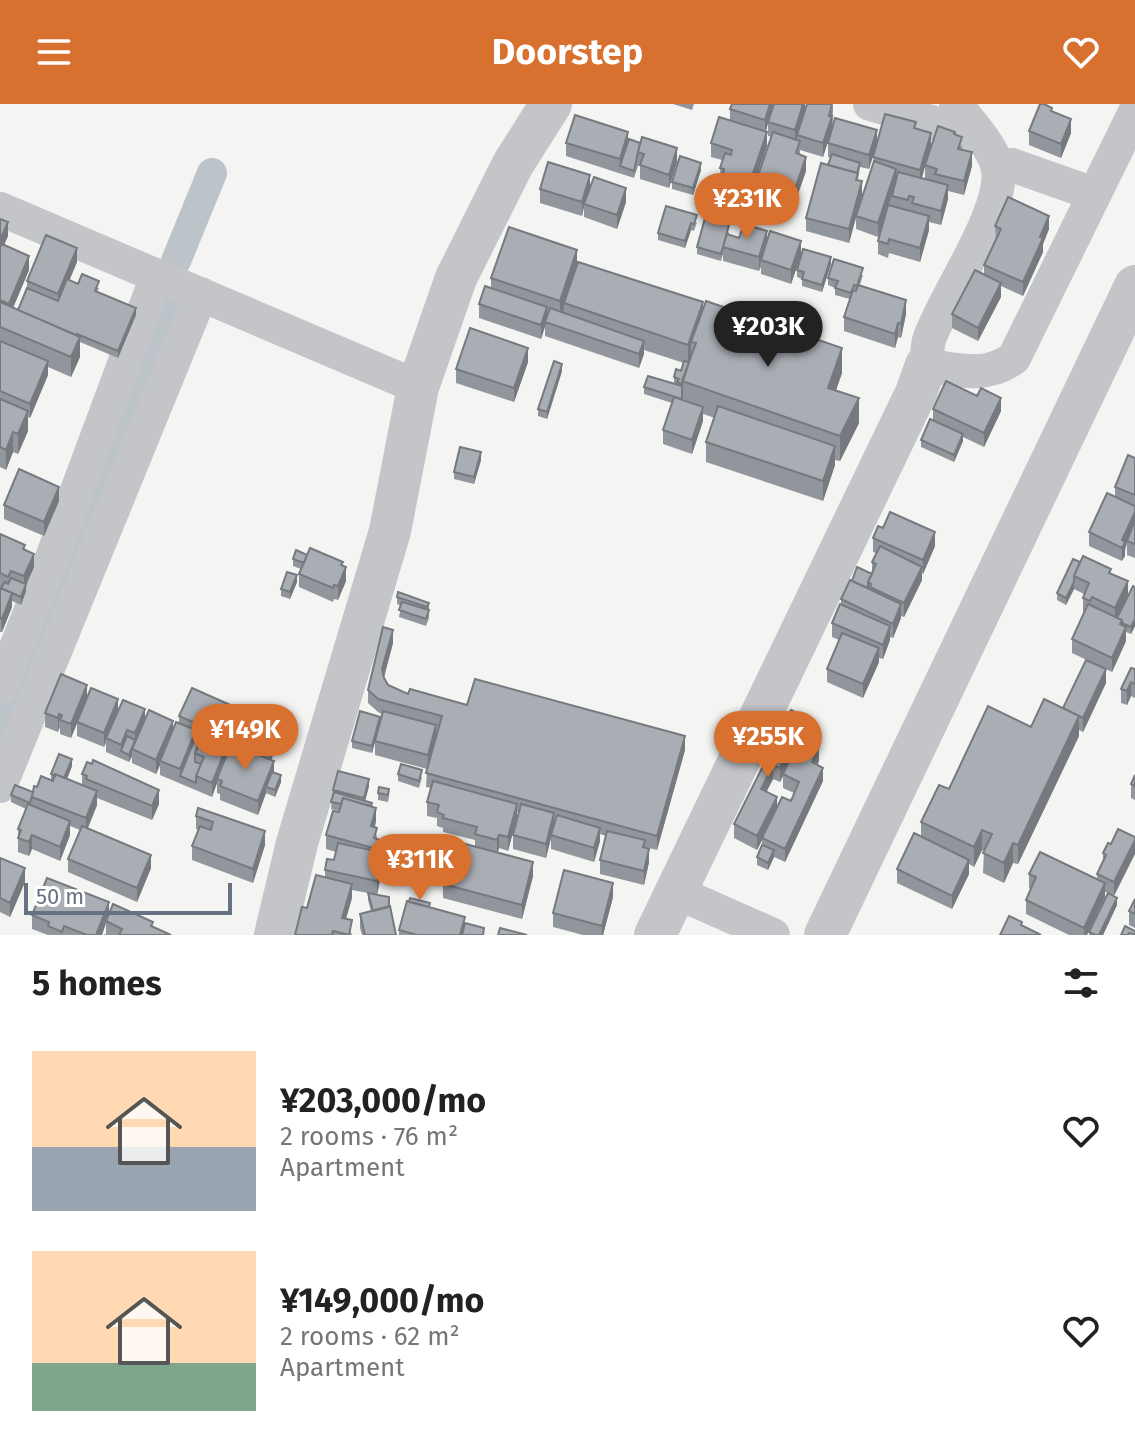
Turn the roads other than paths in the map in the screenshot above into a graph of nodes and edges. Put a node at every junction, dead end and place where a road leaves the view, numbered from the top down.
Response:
1 (551, 104) edge
2 (870, 104) edge
3 (956, 104) edge
4 (1135, 112) edge
5 (979, 136) junction
6 (997, 166) junction
7 (1094, 194) junction
8 (0, 209) edge
9 (157, 276) junction
10 (1135, 286) edge
11 (201, 294) junction
12 (926, 365) junction
13 (418, 387) junction
14 (0, 687) edge
15 (0, 786) edge
16 (676, 892) junction
17 (275, 935) edge
18 (655, 935) edge
19 (773, 935) edge
20 (825, 935) edge

1 - 13 street
2 - 5 street
3 - 5 street
4 - 7 street
5 - 6 street
6 - 7 street
6 - 12 street
7 - 12 street
8 - 9 street
9 - 11 street
9 - 14 street
10 - 20 street
11 - 13 street
11 - 15 street
12 - 16 street
13 - 17 street
16 - 18 street
16 - 19 street

